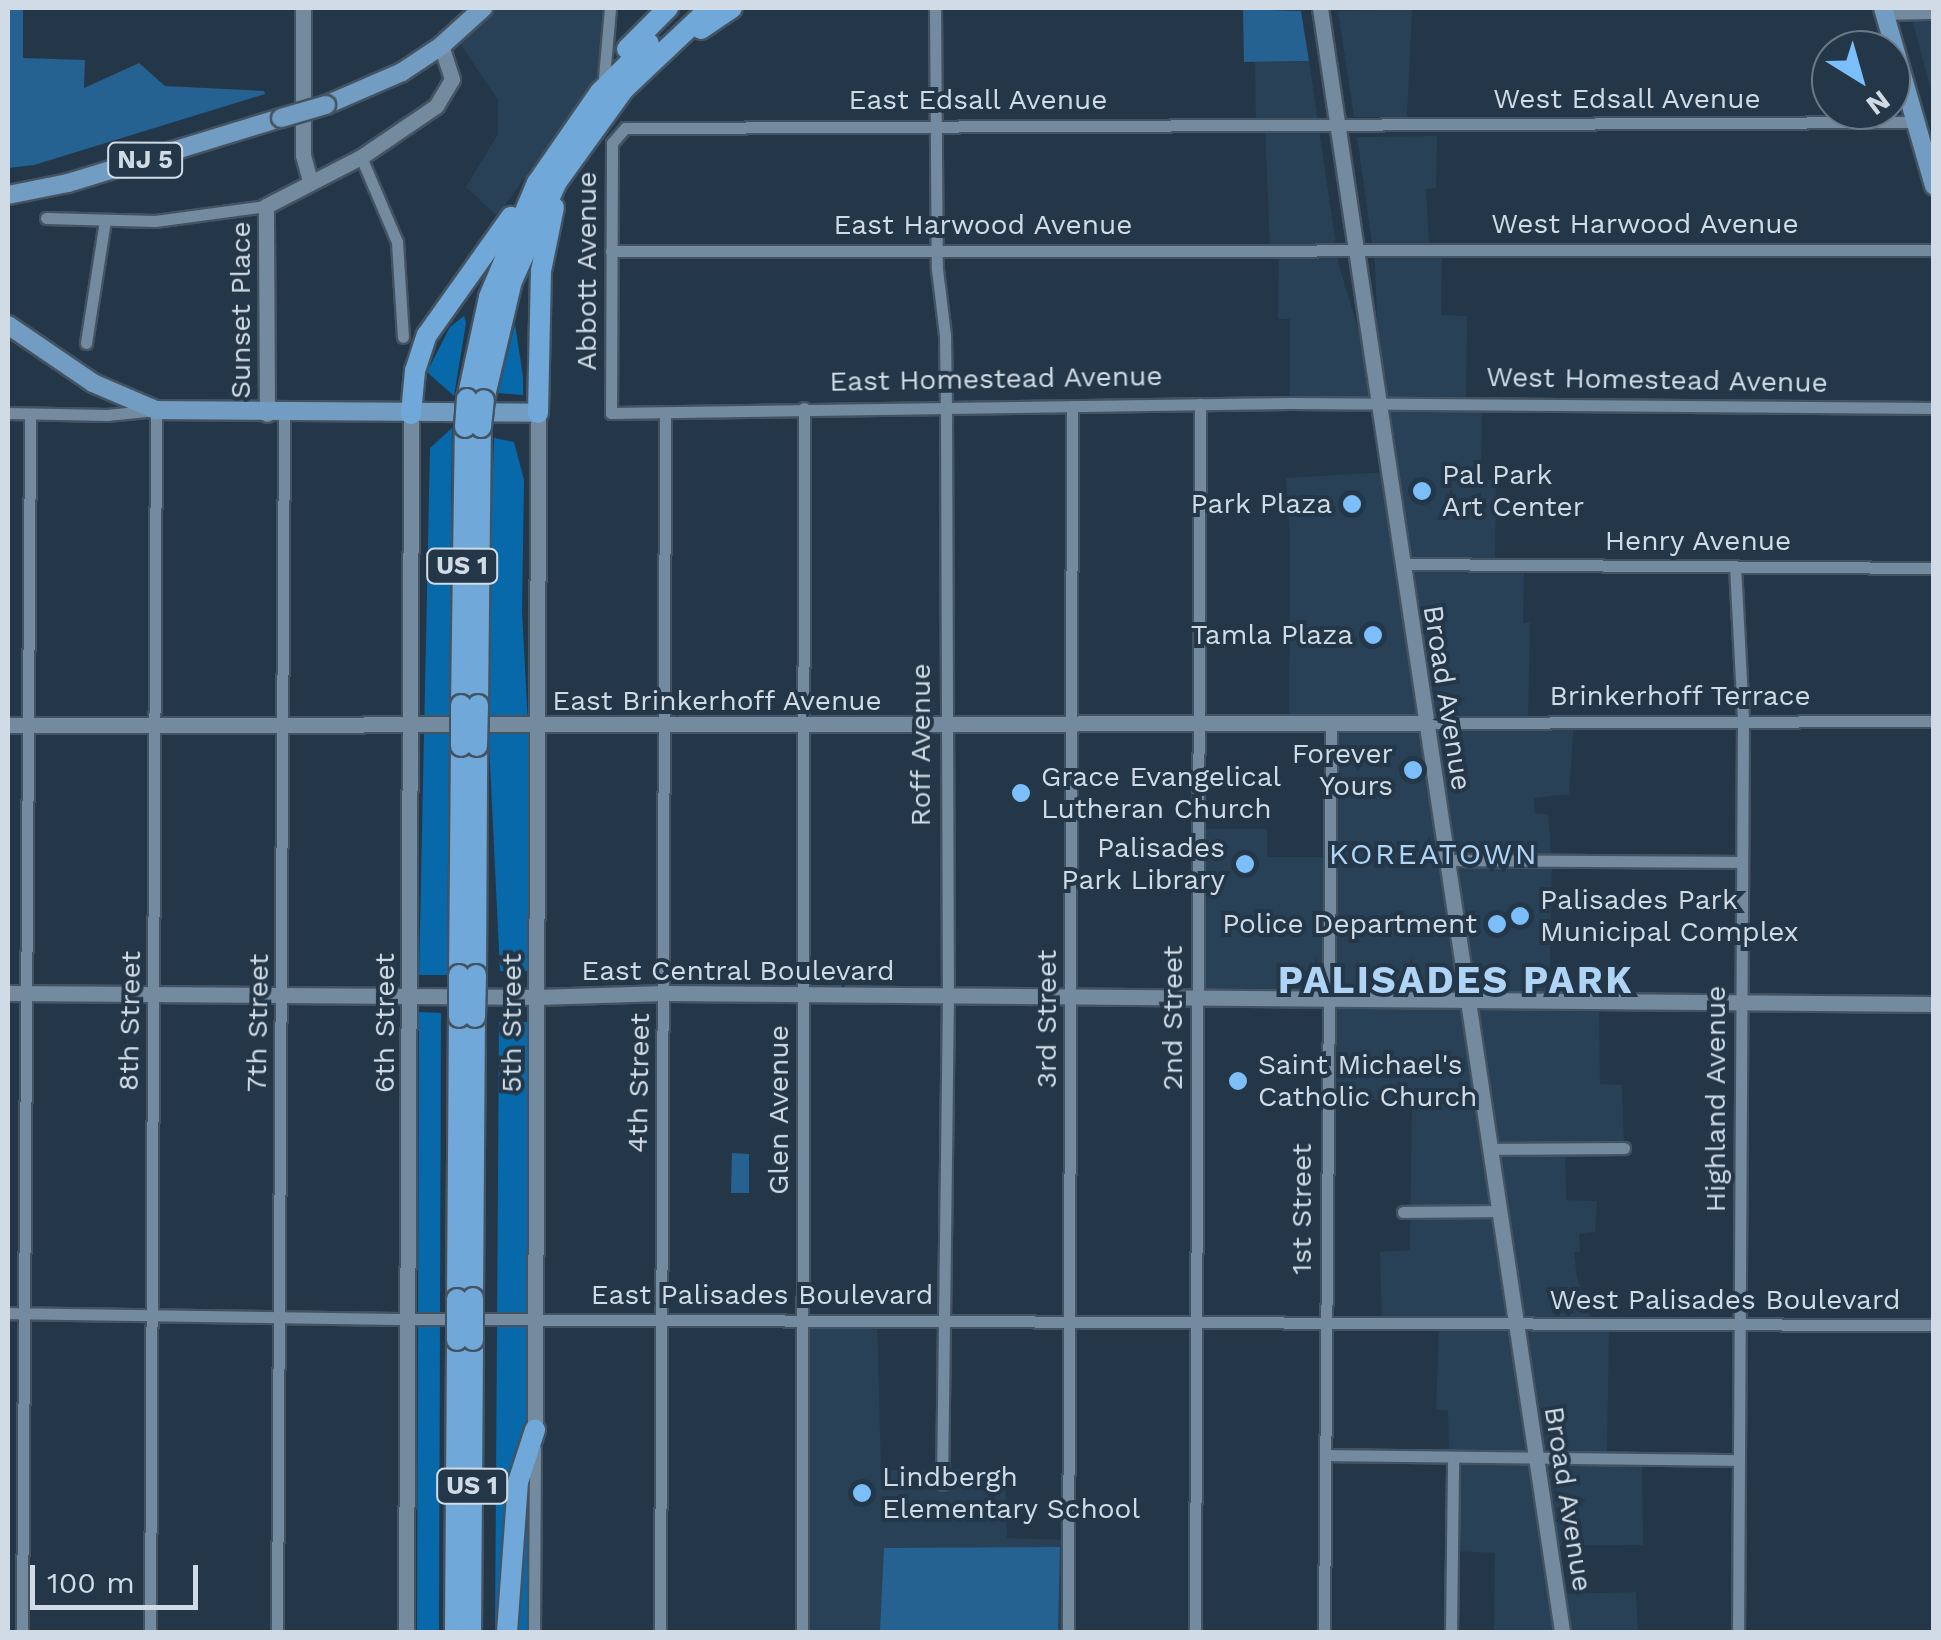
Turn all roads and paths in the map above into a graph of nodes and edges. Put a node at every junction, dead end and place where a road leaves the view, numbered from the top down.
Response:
1 (303, 8) edge
2 (484, 8) edge
3 (610, 8) edge
4 (668, 8) edge
5 (688, 8) edge
6 (710, 8) edge
7 (732, 8) edge
8 (935, 8) edge
9 (1320, 8) edge
10 (1884, 11) edge
11 (1934, 14) edge
12 (441, 46) junction
13 (638, 74) junction
14 (602, 85) junction
15 (1914, 122) junction
16 (937, 125) junction
17 (1339, 125) junction
18 (620, 132) joint
19 (1929, 149) edge
20 (361, 157) junction
21 (567, 165) junction
22 (310, 182) junction
23 (537, 183) junction
24 (1934, 186) edge
25 (8, 195) edge
26 (266, 206) junction
27 (46, 218) dead end
28 (105, 220) junction
29 (1934, 250) edge
30 (611, 251) junction
31 (936, 251) junction
32 (1356, 252) junction
33 (8, 325) edge
34 (403, 337) dead end
35 (86, 343) dead end
36 (476, 399) junction
37 (1200, 404) junction
38 (1072, 406) junction
39 (1381, 406) junction
40 (946, 407) junction
41 (804, 408) junction
42 (1934, 408) edge
43 (156, 410) junction
44 (8, 413) edge
45 (538, 413) junction
46 (611, 413) joint
47 (275, 414) junction
48 (411, 414) junction
49 (665, 414) junction
50 (30, 415) junction
51 (1402, 564) junction
52 (1735, 566) junction
53 (1934, 568) edge
54 (1743, 720) junction
55 (1934, 722) edge
56 (1426, 723) junction
57 (30, 724) junction
58 (8, 725) edge
59 (1331, 725) junction
60 (157, 726) junction
61 (284, 726) junction
62 (538, 726) junction
63 (666, 726) junction
64 (806, 726) junction
65 (946, 726) junction
66 (1074, 726) junction
67 (1200, 726) junction
68 (412, 727) junction
69 (1446, 860) junction
70 (1742, 862) junction
71 (8, 993) edge
72 (665, 993) junction
73 (26, 994) junction
74 (156, 994) junction
75 (284, 994) junction
76 (804, 994) junction
77 (948, 995) junction
78 (410, 996) junction
79 (538, 997) junction
80 (1072, 997) junction
81 (1197, 1000) junction
82 (1328, 1001) junction
83 (1468, 1001) junction
84 (1742, 1003) junction
85 (1934, 1004) edge
86 (1624, 1148) dead end
87 (1490, 1150) junction
88 (1500, 1211) junction
89 (1403, 1212) dead end
90 (8, 1313) edge
91 (22, 1313) junction
92 (150, 1314) junction
93 (279, 1314) junction
94 (661, 1318) junction
95 (408, 1319) junction
96 (804, 1319) junction
97 (536, 1320) junction
98 (943, 1320) junction
99 (1071, 1321) junction
100 (1198, 1322) junction
101 (1326, 1323) junction
102 (1516, 1324) junction
103 (1739, 1325) junction
104 (1934, 1326) edge
105 (465, 1340) junction
106 (536, 1430) junction
107 (1325, 1455) junction
108 (1453, 1457) junction
109 (1536, 1458) junction
110 (1739, 1460) junction
111 (942, 1484) dead end
112 (22, 1632) edge
113 (150, 1632) edge
114 (277, 1632) edge
115 (406, 1632) edge
116 (455, 1632) edge
117 (471, 1632) edge
118 (507, 1632) edge
119 (534, 1632) edge
120 (660, 1632) edge
121 (802, 1632) edge
122 (1068, 1632) edge
123 (1195, 1632) edge
124 (1324, 1632) edge
125 (1450, 1632) edge
126 (1562, 1632) edge
127 (1738, 1632) edge

1 - 22 main road
2 - 12 main road, NJ 5
3 - 14 street
4 - 14 highway, US 1
5 - 14 highway
6 - 13 highway
7 - 13 highway, US 1
8 - 16 street, Roff Avenue
9 - 17 main road, Broad Avenue
10 - 11 street
10 - 15 main road
12 - 20 main road
12 - 25 main road, NJ 5, bridge
13 - 21 highway, US 1
14 - 23 highway, US 1
15 - 17 street, West Edsall Avenue
15 - 19 main road
16 - 17 street, East Edsall Avenue
16 - 18 street, East Edsall Avenue
16 - 31 street, Roff Avenue
17 - 32 main road, Broad Avenue
18 - 30 street, Abbott Avenue
19 - 24 main road
20 - 22 main road
20 - 34 street
21 - 36 highway, US 1
21 - 45 highway
22 - 26 main road
23 - 36 highway, US 1
23 - 48 highway
26 - 28 street
26 - 47 main road, Sunset Place
27 - 28 street
28 - 35 street
29 - 32 street, West Harwood Avenue
30 - 31 street, East Harwood Avenue
30 - 46 street, Abbott Avenue
31 - 32 street, East Harwood Avenue
31 - 40 street, Roff Avenue
32 - 39 main road, Broad Avenue
33 - 43 main road
36 - 105 highway, US 1, bridge
37 - 38 street, East Homestead Avenue
37 - 39 street, East Homestead Avenue
37 - 67 street, 2nd Street
38 - 40 street, East Homestead Avenue
38 - 66 street, 3rd Street
39 - 42 street, West Homestead Avenue
39 - 51 main road, Broad Avenue
40 - 41 street, East Homestead Avenue
40 - 65 street, Roff Avenue
41 - 49 street, East Homestead Avenue
41 - 64 street, Glen Avenue
43 - 47 main road
43 - 50 street
43 - 60 street, 8th Street
44 - 50 street
45 - 48 main road
45 - 62 main road, 5th Street
46 - 49 street, East Homestead Avenue
47 - 48 main road
47 - 61 street, 7th Street
48 - 68 main road, 6th Street
49 - 63 street, 4th Street
50 - 57 street
51 - 52 street, Henry Avenue
51 - 56 main road, Broad Avenue
52 - 53 street, Henry Avenue
52 - 54 street, Highland Avenue
54 - 55 street, Brinkerhoff Terrace
54 - 56 street, Brinkerhoff Terrace
54 - 70 street, Highland Avenue
56 - 59 main road, East Brinkerhoff Avenue
56 - 69 main road, Broad Avenue
57 - 58 main road, East Brinkerhoff Avenue
57 - 60 main road, East Brinkerhoff Avenue
57 - 73 street
59 - 67 main road, East Brinkerhoff Avenue
59 - 82 street, 1st Street
60 - 61 main road, East Brinkerhoff Avenue
60 - 74 street, 8th Street
61 - 68 main road, East Brinkerhoff Avenue
61 - 75 street, 7th Street
62 - 63 main road, East Brinkerhoff Avenue
62 - 68 main road, East Brinkerhoff Avenue
62 - 79 main road, 5th Street
63 - 64 main road, East Brinkerhoff Avenue
63 - 72 street, 4th Street
64 - 65 main road, East Brinkerhoff Avenue
64 - 76 street, Glen Avenue
65 - 66 main road, East Brinkerhoff Avenue
65 - 77 street, Roff Avenue
66 - 67 main road, East Brinkerhoff Avenue
66 - 80 street, 3rd Street
67 - 81 street, 2nd Street
68 - 78 main road, 6th Street
69 - 70 street
69 - 83 main road, Broad Avenue
70 - 84 street, Highland Avenue
71 - 73 main road, East Central Boulevard
72 - 76 main road, East Central Boulevard
72 - 79 main road, East Central Boulevard
72 - 94 street, 4th Street
73 - 74 main road, East Central Boulevard
73 - 91 street
74 - 75 main road, East Central Boulevard
74 - 92 street, 8th Street
75 - 78 main road, East Central Boulevard
75 - 93 street, 7th Street
76 - 77 main road, East Central Boulevard
76 - 96 street, Glen Avenue
77 - 80 main road, East Central Boulevard
77 - 98 street, Roff Avenue
78 - 79 main road, East Central Boulevard
78 - 95 main road, 6th Street
79 - 97 main road, 5th Street
80 - 81 main road, East Central Boulevard
80 - 99 street, 3rd Street
81 - 82 main road, East Central Boulevard
81 - 100 street, 2nd Street
82 - 83 main road, East Central Boulevard
82 - 101 street, 1st Street
83 - 84 main road, East Central Boulevard
83 - 87 main road, Broad Avenue
84 - 85 main road, East Central Boulevard
84 - 103 street, Highland Avenue
86 - 87 street
87 - 88 main road, Broad Avenue
88 - 89 street
88 - 102 main road, Broad Avenue
90 - 91 street, East Palisades Boulevard
91 - 92 street, East Palisades Boulevard
91 - 112 street
92 - 93 street, East Palisades Boulevard
92 - 113 street, 8th Street
93 - 95 street, East Palisades Boulevard
93 - 114 street, 7th Street
94 - 96 street, East Palisades Boulevard
94 - 97 street, East Palisades Boulevard
94 - 120 street, 4th Street
95 - 97 street, East Palisades Boulevard
95 - 115 main road, 6th Street
96 - 98 street, East Palisades Boulevard
96 - 121 street, Glen Avenue
97 - 106 main road, 5th Street
98 - 99 street, East Palisades Boulevard
98 - 111 street, Roff Avenue
99 - 100 street, East Palisades Boulevard
99 - 122 street, 3rd Street
100 - 101 street, East Palisades Boulevard
100 - 123 street, 2nd Street
101 - 102 street, East Palisades Boulevard
101 - 107 street, 1st Street
102 - 103 street, West Palisades Boulevard
102 - 109 main road, Broad Avenue
103 - 104 street, West Palisades Boulevard
103 - 110 street, Highland Avenue
105 - 116 highway, US 1
105 - 117 highway, US 1
106 - 118 highway
106 - 119 street, 5th Street
107 - 108 street
107 - 124 street, 1st Street
108 - 109 street
108 - 125 street
109 - 110 street
109 - 126 main road, Broad Avenue
110 - 127 street, Highland Avenue

